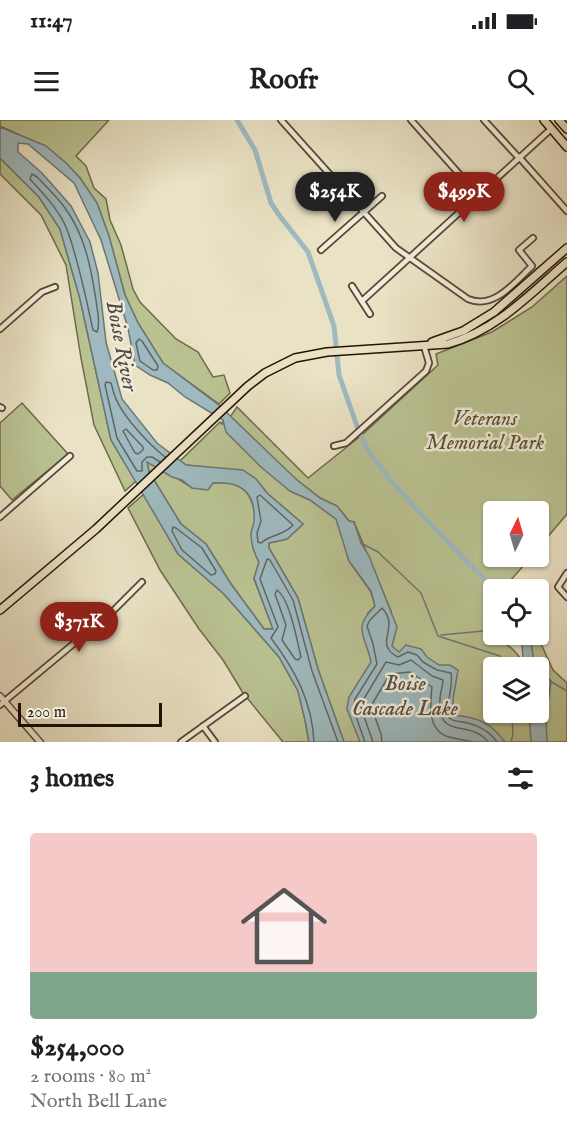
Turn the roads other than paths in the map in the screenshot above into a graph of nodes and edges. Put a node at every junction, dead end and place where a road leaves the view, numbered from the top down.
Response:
1 (281, 120) edge
2 (411, 120) edge
3 (484, 120) edge
4 (544, 120) edge
5 (559, 120) edge
6 (551, 129) junction
7 (567, 129) edge
8 (567, 147) edge
9 (519, 158) junction
10 (478, 195) junction
11 (382, 196) dead end
12 (567, 211) edge
13 (363, 212) junction
14 (533, 238) dead end
15 (567, 249) edge
16 (321, 250) dead end
17 (408, 258) junction
18 (567, 262) edge
19 (352, 286) dead end
20 (55, 287) dead end
21 (362, 301) junction
22 (370, 314) dead end
23 (0, 329) edge
24 (424, 346) junction
25 (333, 446) dead end
26 (70, 456) dead end
27 (0, 517) edge
28 (567, 573) edge
29 (142, 582) dead end
30 (567, 597) edge
31 (0, 610) edge
32 (0, 696) edge
33 (245, 696) dead end
34 (2, 703) edge
35 (203, 726) junction
36 (40, 742) edge
37 (181, 742) edge
38 (215, 742) edge

1 - 13 street
2 - 10 street
3 - 9 street
4 - 6 main road
5 - 7 main road
6 - 8 main road
6 - 9 street
9 - 10 street
9 - 12 street
10 - 17 street
11 - 13 street
13 - 16 street
13 - 17 street
14 - 17 street
15 - 24 main road
17 - 21 street
18 - 24 main road
19 - 21 street
20 - 23 street
21 - 22 street
24 - 25 street
24 - 31 main road
26 - 27 street
28 - 30 street
29 - 34 street
32 - 34 street
33 - 35 street
34 - 36 street
35 - 37 street
35 - 38 street

